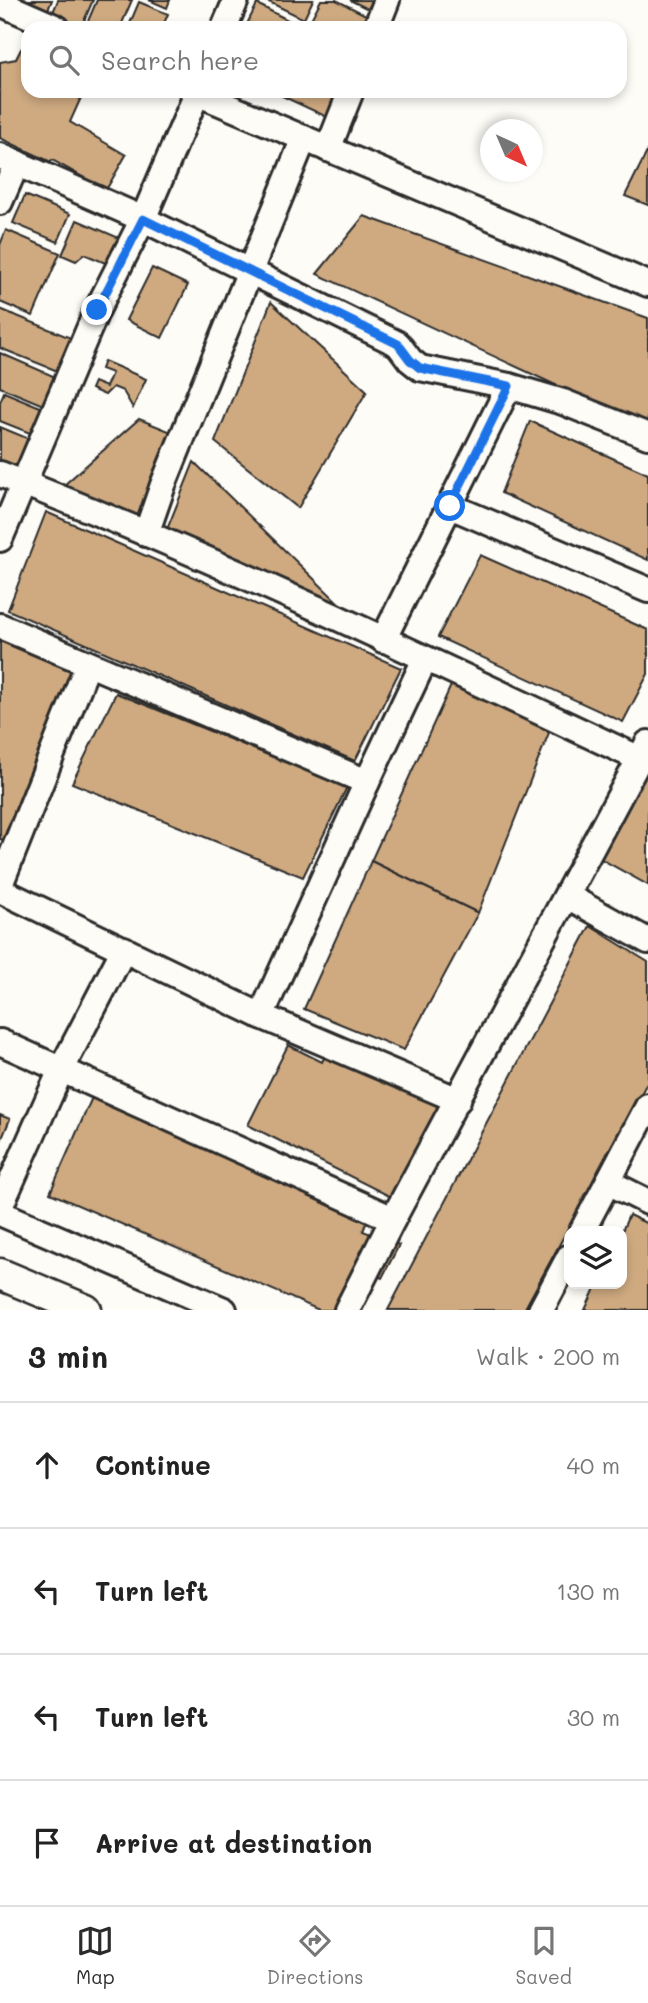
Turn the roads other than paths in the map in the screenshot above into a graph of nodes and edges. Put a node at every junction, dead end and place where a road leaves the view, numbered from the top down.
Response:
1 (236, 0) edge
2 (387, 0) edge
3 (0, 3) edge
4 (41, 21) edge
5 (228, 21) edge
6 (379, 21) edge
7 (193, 98) edge
8 (210, 98) edge
9 (348, 98) edge
10 (304, 138) junction
11 (328, 149) junction
12 (9, 159) edge
13 (0, 202) edge
14 (143, 219) junction
15 (250, 269) junction
16 (648, 284) edge
17 (509, 386) junction
18 (648, 436) edge
19 (11, 478) edge
20 (450, 506) junction
21 (146, 534) junction
22 (0, 539) edge
23 (648, 590) edge
24 (0, 626) edge
25 (383, 640) junction
26 (425, 659) junction
27 (88, 664) junction
28 (644, 751) edge
29 (367, 782) junction
30 (0, 888) edge
31 (568, 896) junction
32 (648, 941) edge
33 (124, 949) junction
34 (261, 1016) junction
35 (0, 1042) edge
36 (61, 1070) junction
37 (458, 1100) junction
38 (648, 1106) edge
39 (608, 1182) junction
40 (648, 1202) edge
41 (0, 1207) edge
42 (0, 1213) edge
43 (393, 1219) junction
44 (585, 1226) edge
45 (564, 1266) edge
46 (0, 1274) edge
47 (86, 1310) edge
48 (224, 1310) edge
49 (347, 1310) edge
50 (541, 1310) edge

1 - 5 street
2 - 6 street
3 - 4 street
7 - 14 street
8 - 10 street
9 - 11 street
10 - 11 street
10 - 15 street
11 - 16 street
12 - 13 street
12 - 14 street
14 - 15 street
14 - 19 street
15 - 17 street
15 - 21 street
17 - 18 street
17 - 20 street
19 - 21 street
19 - 22 street
20 - 23 street
20 - 25 street
21 - 25 street
24 - 27 street
25 - 26 street
26 - 28 street
26 - 29 street
27 - 29 street
27 - 30 street
28 - 31 street
29 - 34 street
30 - 33 street
31 - 32 street
31 - 37 street
33 - 34 street
33 - 36 street
34 - 37 street
35 - 36 street
36 - 41 street
36 - 43 street
37 - 43 street
38 - 39 street
39 - 40 street
39 - 44 street
42 - 48 street
43 - 49 street
45 - 50 street
46 - 47 main road

